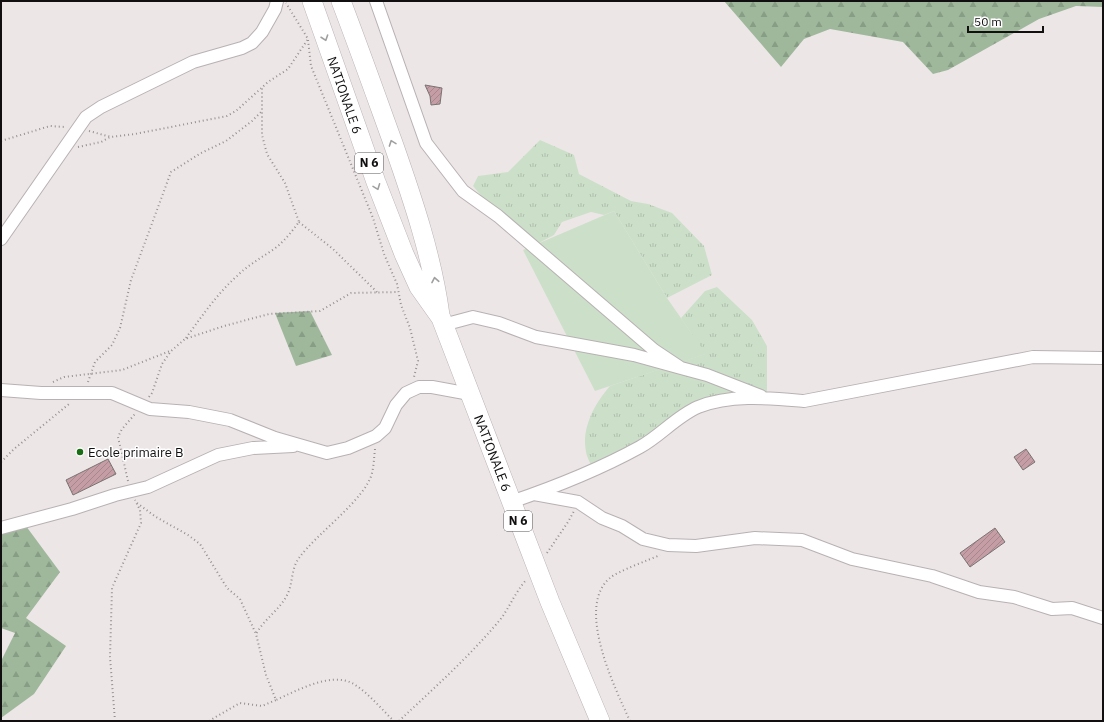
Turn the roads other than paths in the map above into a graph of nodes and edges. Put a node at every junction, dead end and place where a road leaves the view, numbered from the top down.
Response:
1 (278, 1) edge
2 (312, 1) edge
3 (341, 1) edge
4 (376, 1) edge
5 (1, 238) edge
6 (442, 322) junction
7 (1103, 358) edge
8 (681, 368) junction
9 (1, 390) edge
10 (470, 394) junction
11 (766, 398) junction
12 (302, 446) junction
13 (534, 494) junction
14 (511, 502) junction
15 (1, 528) edge
16 (1103, 618) edge
17 (600, 721) edge

1 - 5 street
2 -> 6 main road, NATIONALE 6 / N 6
6 -> 3 main road, NATIONALE 6 / N 6
4 - 8 street
6 - 8 street
6 - 10 main road, NATIONALE 6 / N 6
7 - 11 street
8 - 11 street
9 - 12 street
10 - 12 street
10 - 14 main road, NATIONALE 6 / N 6
11 - 13 street
12 - 15 street
13 - 14 street
13 - 16 street
14 - 17 main road, NATIONALE 6 / N 6

